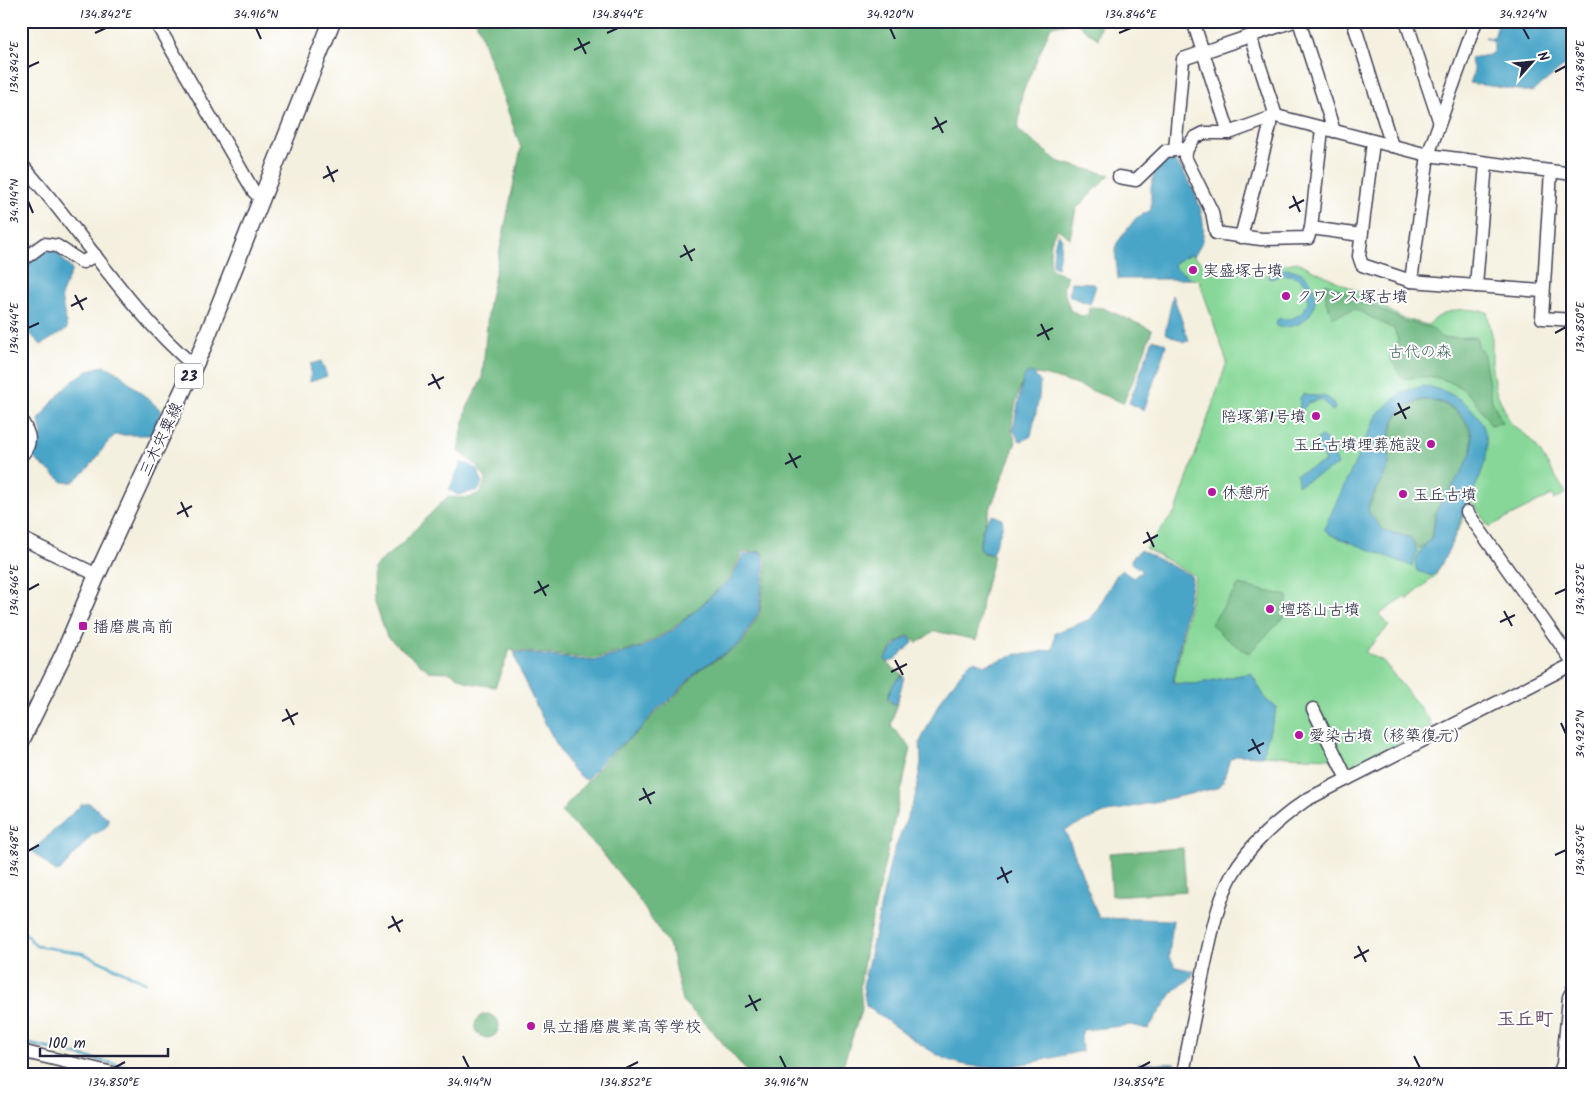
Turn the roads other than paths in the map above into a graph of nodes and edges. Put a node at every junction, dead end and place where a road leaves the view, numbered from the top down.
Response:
1 (155, 21) edge
2 (332, 21) edge
3 (1193, 21) edge
4 (1294, 21) edge
5 (1300, 21) edge
6 (1353, 21) edge
7 (1406, 21) edge
8 (1464, 21) edge
9 (1476, 21) edge
10 (1250, 36) junction
11 (1470, 37) junction
12 (1203, 50) junction
13 (1273, 117) junction
14 (1438, 120) junction
15 (1328, 130) junction
16 (1229, 133) junction
17 (1373, 142) junction
18 (1392, 146) junction
19 (1181, 150) junction
20 (1428, 155) junction
21 (1486, 163) junction
22 (21, 164) edge
23 (1551, 171) junction
24 (1573, 174) edge
25 (1119, 177) dead end
26 (263, 200) junction
27 (1311, 228) junction
28 (1361, 235) junction
29 (1241, 237) junction
30 (95, 255) junction
31 (21, 261) edge
32 (1411, 282) junction
33 (1476, 286) junction
34 (1542, 291) junction
35 (1573, 320) edge
36 (194, 366) junction
37 (21, 420) edge
38 (21, 456) edge
39 (1467, 512) dead end
40 (21, 538) edge
41 (97, 575) junction
42 (1573, 663) edge
43 (1312, 709) dead end
44 (26, 720) edge
45 (21, 741) edge
46 (1347, 779) junction
47 (1573, 989) edge
48 (21, 1051) edge
49 (117, 1074) edge
50 (1183, 1074) edge
51 (1559, 1074) edge

1 - 26 street
2 - 26 main road, 三木宍粟線 / 23
3 - 12 street
4 - 10 street
5 - 15 street
6 - 18 street
7 - 14 street
8 - 11 street
9 - 11 street
10 - 12 street
10 - 13 street
11 - 14 street
12 - 16 street
12 - 19 street
13 - 15 street
13 - 16 street
13 - 29 street
14 - 20 street
15 - 17 street
15 - 27 street
16 - 19 street
17 - 18 street
17 - 28 street
18 - 20 street
19 - 25 street
19 - 29 street
20 - 21 street
20 - 32 street
21 - 23 street
21 - 33 street
22 - 30 street
23 - 24 street
23 - 34 street
26 - 36 main road, 三木宍粟線 / 23
27 - 28 street
27 - 29 street
28 - 32 street
30 - 31 street
30 - 36 street
32 - 33 street
33 - 34 street
34 - 35 street
36 - 41 main road, 三木宍粟線 / 23
37 - 38 street
39 - 42 street
40 - 41 street
41 - 44 main road, 三木宍粟線 / 23
42 - 46 street
43 - 46 street
44 - 45 main road, 三木宍粟線 / 23
46 - 50 street
47 - 51 street
48 - 49 street

